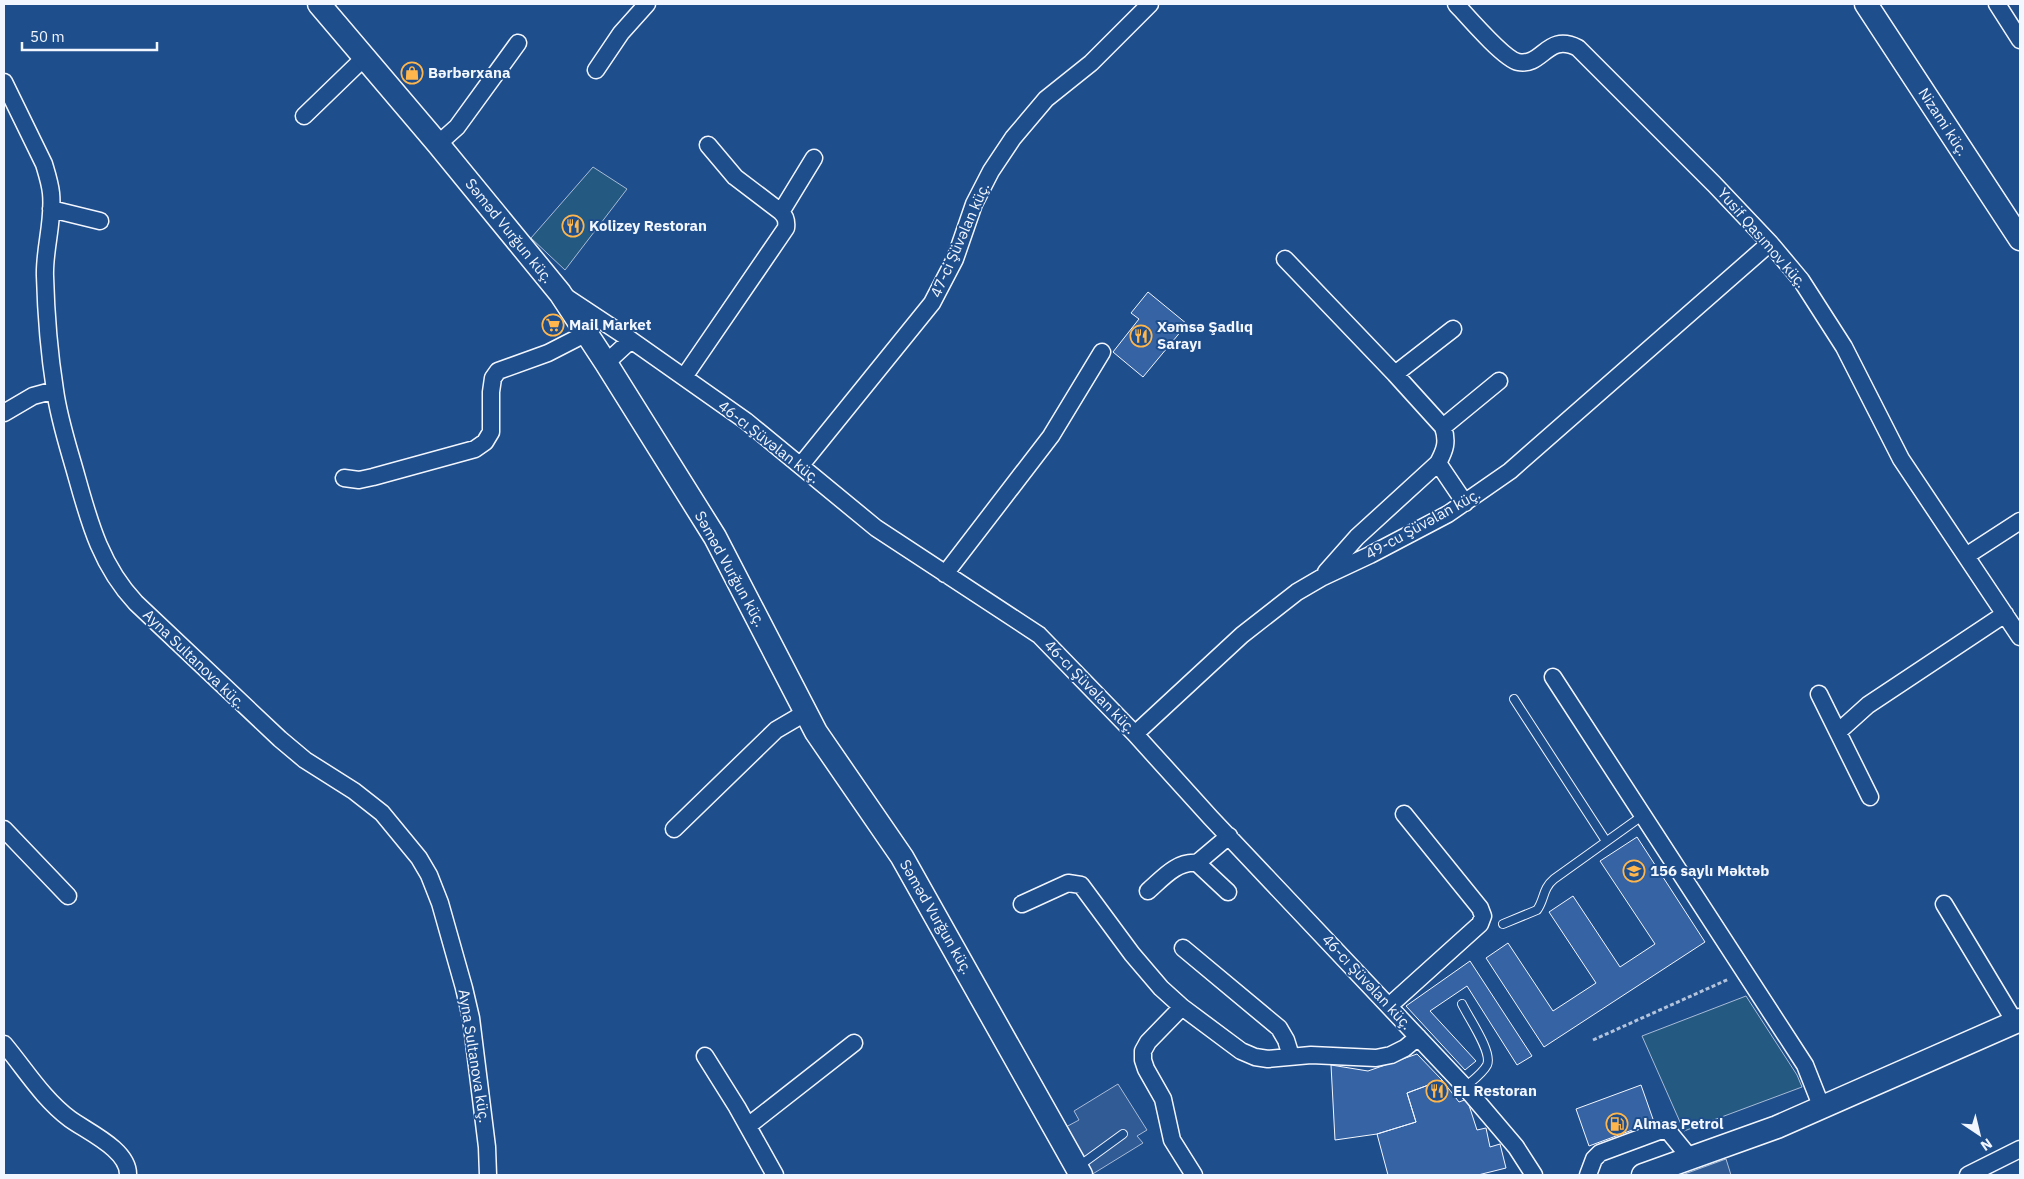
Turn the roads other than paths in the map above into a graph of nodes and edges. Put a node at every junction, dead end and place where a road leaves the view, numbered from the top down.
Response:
1 (319, 4) edge
2 (647, 4) edge
3 (1150, 4) edge
4 (1456, 4) edge
5 (1866, 4) edge
6 (1997, 4) edge
7 (2020, 40) edge
8 (518, 43) dead end
9 (365, 57) junction
10 (596, 70) dead end
11 (4, 82) edge
12 (304, 116) dead end
13 (438, 144) junction
14 (708, 145) dead end
15 (814, 158) dead end
16 (51, 209) junction
17 (781, 212) junction
18 (100, 221) dead end
19 (2020, 239) edge
20 (1770, 242) junction
21 (1285, 259) dead end
22 (560, 293) junction
23 (1453, 329) dead end
24 (586, 333) junction
25 (631, 340) junction
26 (1102, 352) dead end
27 (606, 362) junction
28 (1395, 374) junction
29 (684, 377) junction
30 (1499, 381) dead end
31 (55, 390) junction
32 (4, 413) edge
33 (1443, 427) junction
34 (1438, 463) junction
35 (801, 465) junction
36 (344, 478) dead end
37 (1465, 503) junction
38 (2020, 521) edge
39 (1966, 556) junction
40 (945, 574) junction
41 (1321, 578) junction
42 (2005, 614) junction
43 (2020, 637) edge
44 (1552, 677) dead end
45 (1819, 694) dead end
46 (1514, 699) dead end
47 (805, 713) junction
48 (1838, 732) junction
49 (1135, 734) junction
50 (1870, 797) dead end
51 (1404, 814) dead end
52 (1642, 816) junction
53 (4, 829) edge
54 (674, 829) dead end
55 (1229, 836) junction
56 (1606, 841) junction
57 (1196, 864) junction
58 (1148, 892) dead end
59 (1228, 892) dead end
60 (68, 896) dead end
61 (1022, 904) dead end
62 (1944, 904) dead end
63 (1503, 924) dead end
64 (1183, 948) dead end
65 (1462, 1004) dead end
66 (1389, 1006) junction
67 (1182, 1007) junction
68 (2018, 1021) edge
69 (1418, 1037) junction
70 (854, 1043) dead end
71 (4, 1044) edge
72 (705, 1056) dead end
73 (1291, 1056) junction
74 (1465, 1087) junction
75 (1822, 1108) junction
76 (748, 1126) junction
77 (1123, 1134) dead end
78 (2020, 1149) edge
79 (1691, 1159) junction
80 (1079, 1171) edge
81 (128, 1175) edge
82 (488, 1175) edge
83 (775, 1175) edge
84 (1194, 1175) edge
85 (1534, 1175) edge
86 (1588, 1175) edge
87 (1643, 1175) edge
88 (1968, 1175) edge

1 - 9 street, Səməd Vurğun küç.
2 - 10 street
3 - 35 street, 47-ci Şüvəlan küç.
4 - 20 street, Yusif Qasımov küç.
5 - 19 street, Nizami küç.
6 - 7 street
8 - 13 street
9 - 12 street
9 - 13 street, Səməd Vurğun küç.
11 - 16 street, Ayna Sultanova küç.
13 - 22 street, Səməd Vurğun küç.
14 - 17 street
15 - 17 street
16 - 18 street
16 - 31 street, Ayna Sultanova küç.
17 - 29 street
20 - 37 street, 49-cu Şüvəlan küç.
20 - 39 street, Yusif Qasımov küç.
21 - 28 street
22 - 24 street, Səməd Vurğun küç.
22 - 25 street, 46-cı Şüvəlan küç.
23 - 28 street
24 - 27 street, Səməd Vurğun küç.
24 - 36 street
25 - 27 street
25 - 29 street, 46-cı Şüvəlan küç.
26 - 40 street
27 - 47 street, Səməd Vurğun küç.
28 - 33 street
29 - 35 street, 46-cı Şüvəlan küç.
30 - 33 street
31 - 32 street
31 - 82 street, Ayna Sultanova küç.
33 - 34 street
34 - 37 street
34 - 41 street
35 - 40 street, 46-cı Şüvəlan küç.
37 - 41 street, 49-cu Şüvəlan küç.
38 - 39 street
39 - 42 street, Yusif Qasımov küç.
40 - 49 street, 46-cı Şüvəlan küç.
41 - 49 street, 49-cu Şüvəlan küç.
42 - 43 street, Yusif Qasımov küç.
42 - 48 street
44 - 52 street
45 - 48 street
46 - 56 lane
47 - 54 street
47 - 80 street, Səməd Vurğun küç.
48 - 50 street
49 - 55 street, 46-cı Şüvəlan küç.
51 - 66 street
52 - 56 lane
52 - 75 street
53 - 60 street
55 - 57 street
55 - 66 street, 46-cı Şüvəlan küç.
56 - 63 lane
57 - 58 street
57 - 59 street
61 - 67 street
62 - 68 street
64 - 73 street
65 - 74 lane
66 - 69 street, 46-cı Şüvəlan küç.
67 - 73 street
67 - 84 street
68 - 75 street
69 - 73 street
69 - 74 street, 46-cı Şüvəlan küç.
70 - 76 street
71 - 81 street
72 - 76 street
74 - 85 street, 46-cı Şüvəlan küç.
75 - 79 street
76 - 83 street
77 - 80 lane
78 - 88 street
79 - 86 street
79 - 87 street

